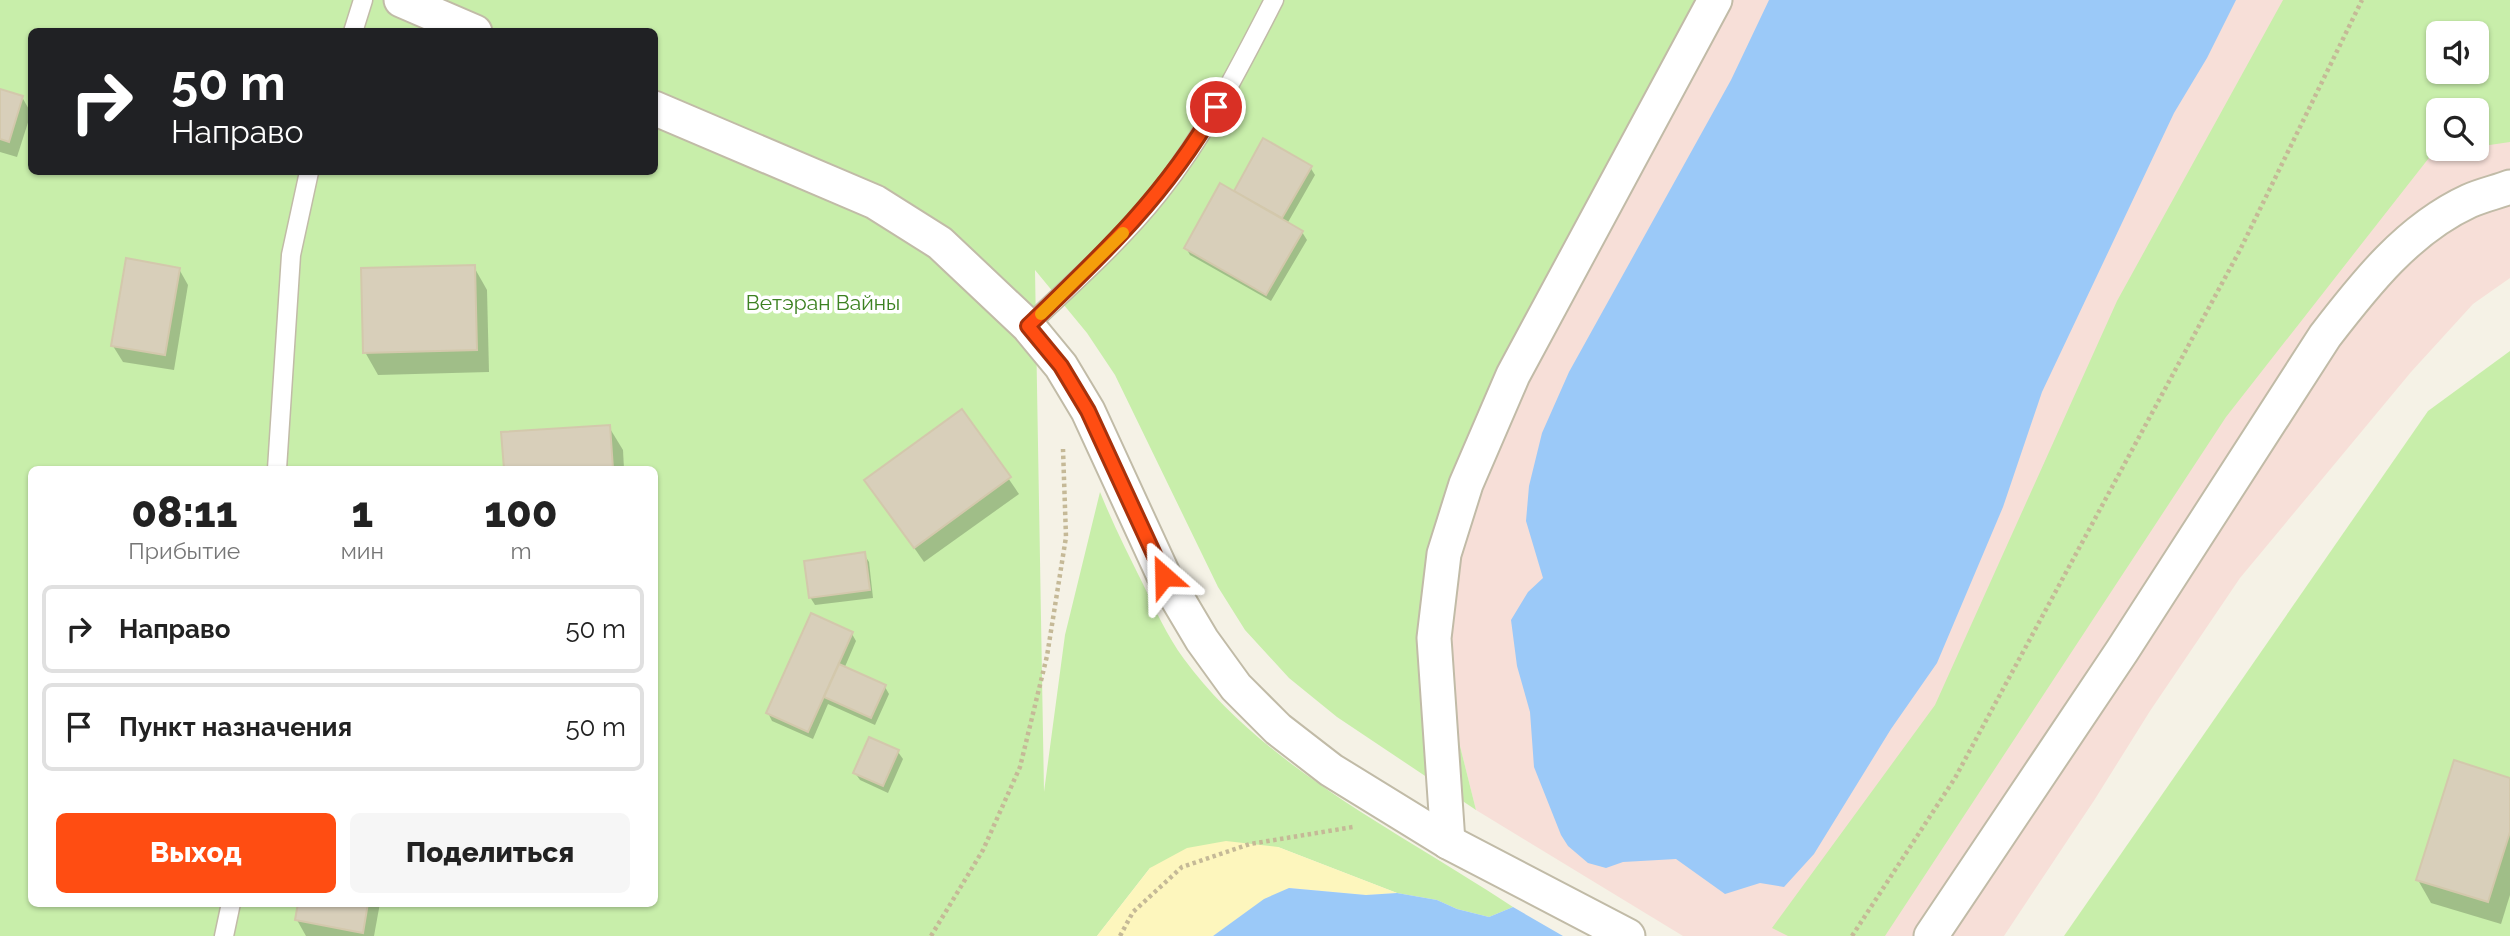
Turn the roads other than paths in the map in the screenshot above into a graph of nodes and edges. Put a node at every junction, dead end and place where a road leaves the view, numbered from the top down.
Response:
1 (363, 0) edge
2 (401, 0) edge
3 (1274, 0) edge
4 (1715, 0) edge
5 (354, 28) edge
6 (466, 28) edge
7 (658, 110) edge
8 (308, 175) edge
9 (2510, 187) edge
10 (1028, 326) junction
11 (277, 466) edge
12 (1448, 842) junction
13 (230, 907) edge
14 (224, 936) edge
15 (1628, 936) edge
16 (1931, 936) edge

1 - 5 lane
2 - 6 street
3 - 10 lane
4 - 12 street
7 - 10 street
8 - 11 lane
9 - 16 street
10 - 12 street
12 - 15 street
13 - 14 lane

